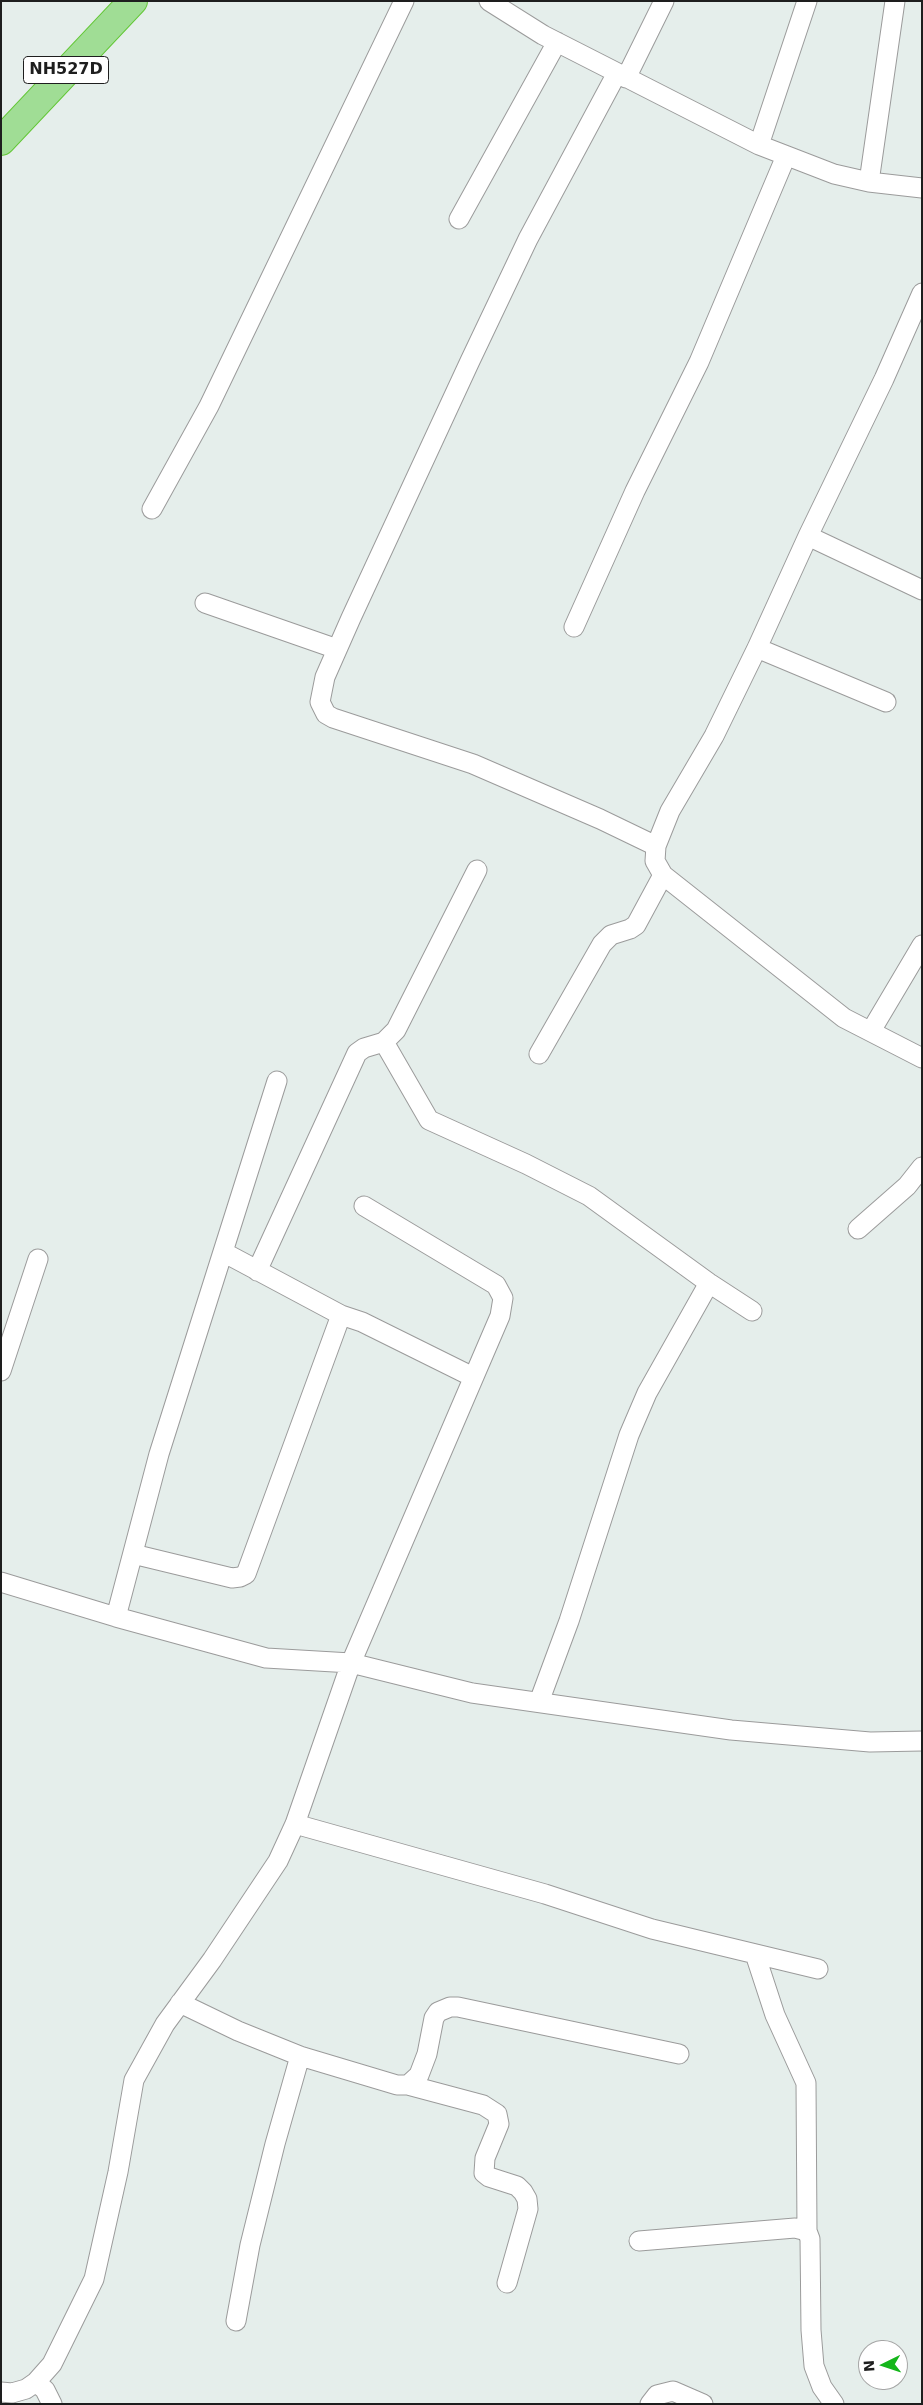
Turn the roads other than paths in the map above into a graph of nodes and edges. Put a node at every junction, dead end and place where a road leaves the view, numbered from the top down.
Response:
1 (133, 1) edge
2 (404, 1) edge
3 (489, 1) edge
4 (664, 1) edge
5 (808, 1) edge
6 (895, 1) edge
7 (557, 42) junction
8 (622, 76) junction
9 (1, 141) edge
10 (759, 145) junction
11 (786, 156) junction
12 (869, 182) junction
13 (922, 188) edge
14 (459, 219) dead end
15 (922, 293) edge
16 (152, 509) dead end
17 (808, 536) junction
18 (922, 590) edge
19 (206, 603) dead end
20 (574, 627) dead end
21 (757, 648) junction
22 (337, 649) junction
23 (886, 702) dead end
24 (656, 846) junction
25 (477, 870) dead end
26 (663, 875) junction
27 (922, 945) edge
28 (871, 1031) junction
29 (384, 1042) junction
30 (539, 1054) dead end
31 (922, 1058) edge
32 (277, 1081) dead end
33 (922, 1167) edge
34 (364, 1206) dead end
35 (858, 1228) dead end
36 (223, 1252) junction
37 (38, 1259) dead end
38 (257, 1270) junction
39 (709, 1283) junction
40 (752, 1311) dead end
41 (341, 1315) junction
42 (1, 1371) edge
43 (474, 1376) junction
44 (133, 1554) junction
45 (1, 1582) edge
46 (116, 1617) junction
47 (351, 1663) junction
48 (539, 1702) junction
49 (922, 1741) edge
50 (295, 1824) junction
51 (755, 1954) junction
52 (818, 1969) dead end
53 (180, 2003) junction
54 (679, 2054) dead end
55 (300, 2056) junction
56 (408, 2085) junction
57 (807, 2231) junction
58 (639, 2241) dead end
59 (507, 2282) dead end
60 (236, 2322) dead end
61 (36, 2382) junction
62 (1, 2392) edge
63 (52, 2404) edge
64 (650, 2404) edge
65 (703, 2404) edge
66 (834, 2404) edge

1 - 9 highway, NH527D
2 - 16 street
3 - 7 street
4 - 8 street
5 - 10 street
6 - 12 street
7 - 8 street
7 - 14 street
8 - 10 street
8 - 22 street
10 - 11 street
11 - 12 street
11 - 20 street
12 - 13 street
15 - 17 street
17 - 18 street
17 - 21 street
19 - 22 street
21 - 23 street
21 - 24 street
22 - 24 street
24 - 26 street
25 - 29 street
26 - 28 street
26 - 30 street
27 - 28 street
28 - 31 street
29 - 38 street
29 - 39 street
32 - 36 street
33 - 35 street
34 - 43 street
36 - 38 street
36 - 44 street
37 - 42 street
38 - 41 street
39 - 40 street
39 - 48 street
41 - 43 street
41 - 44 street
43 - 47 street
44 - 46 street
45 - 46 street
46 - 47 street
47 - 48 street
47 - 50 street
48 - 49 street
50 - 51 street
50 - 53 street
51 - 52 street
51 - 57 street
53 - 55 street
53 - 61 street
54 - 56 street
55 - 56 street
55 - 60 street
56 - 59 street
57 - 58 street
57 - 66 street
61 - 62 street
61 - 63 street
64 - 65 street

